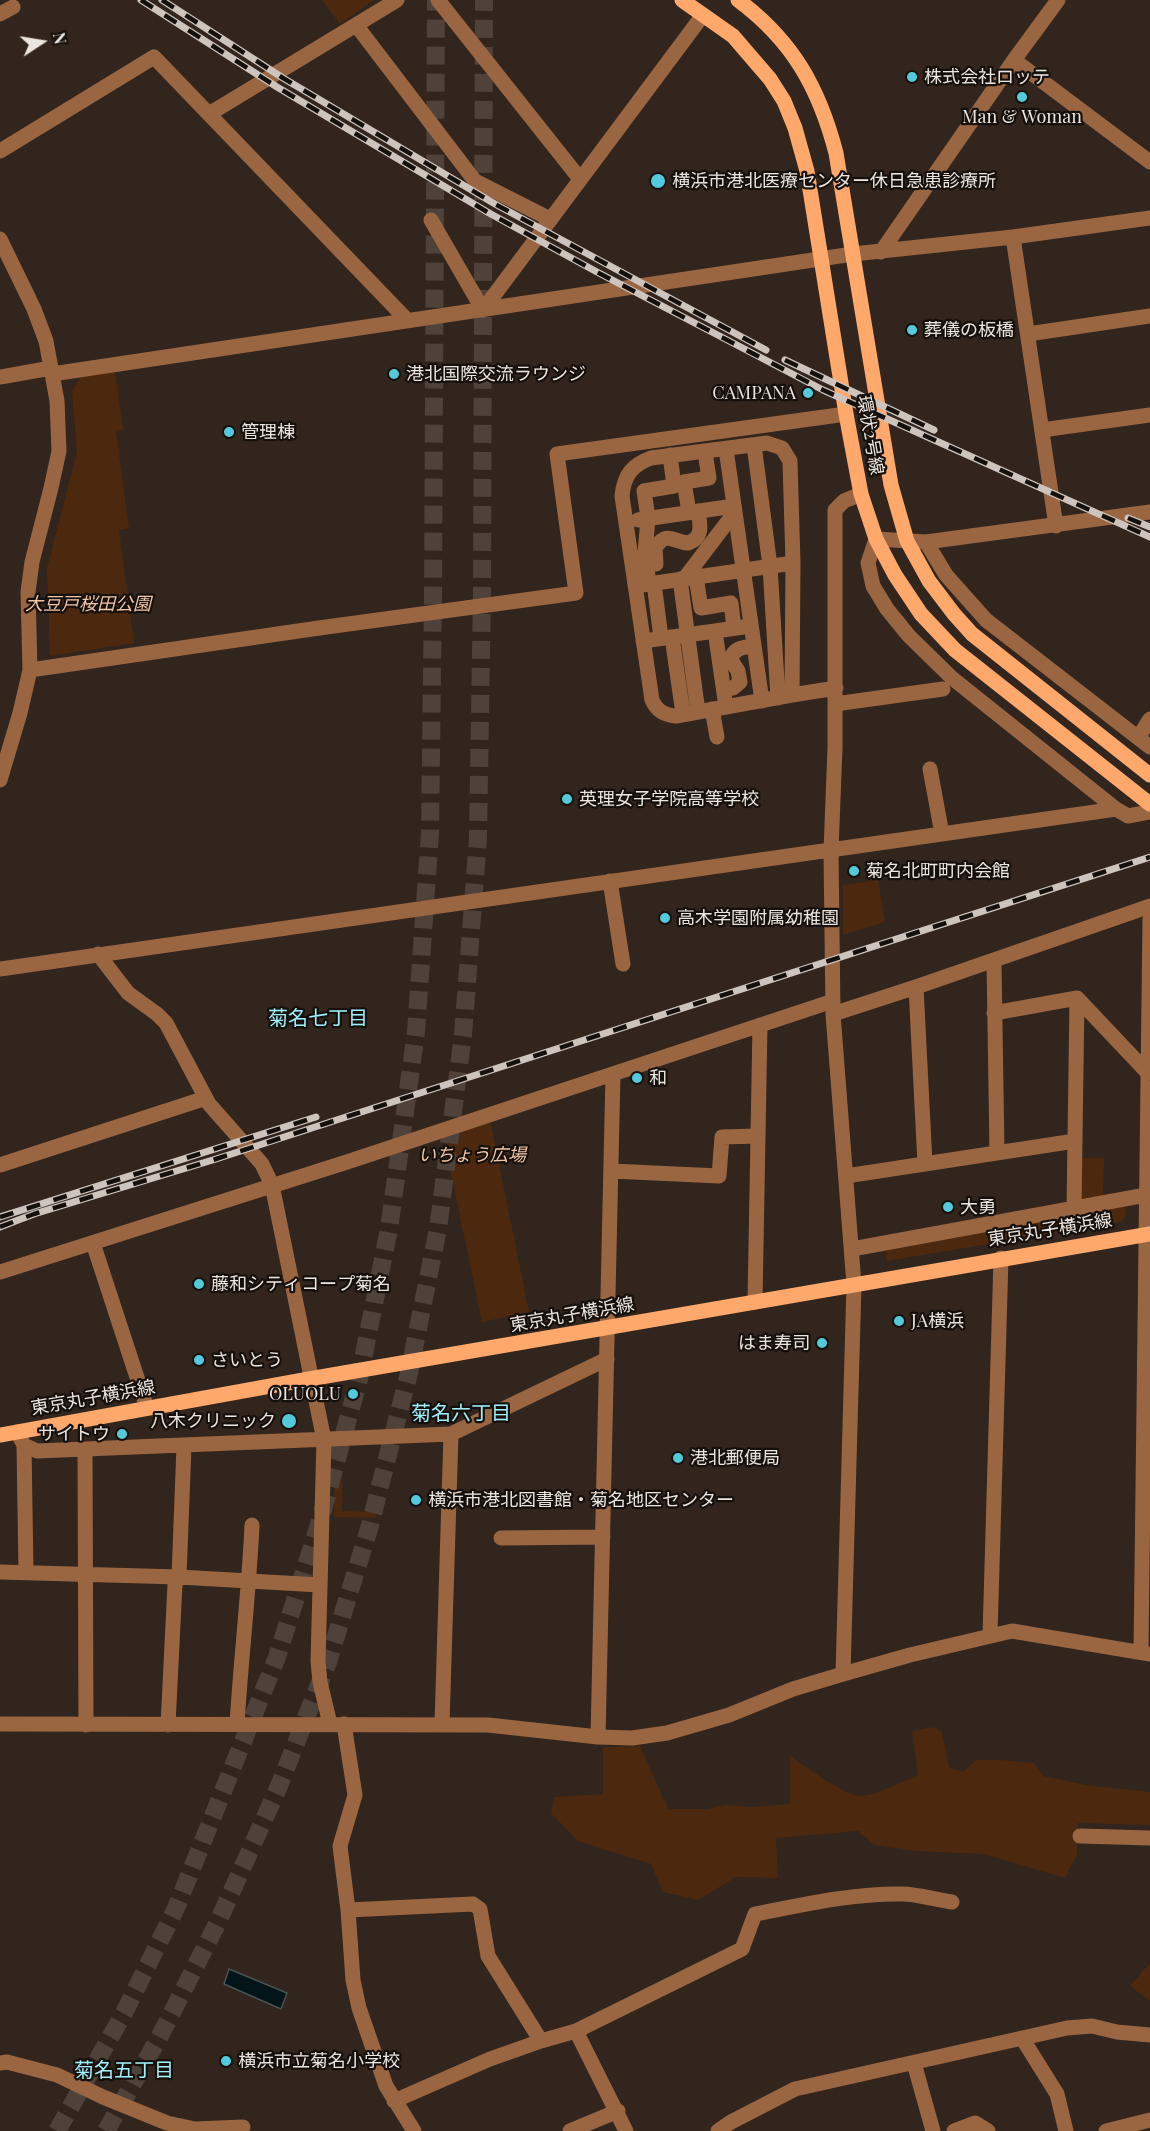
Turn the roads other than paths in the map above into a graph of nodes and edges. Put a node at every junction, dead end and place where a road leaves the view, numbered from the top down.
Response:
1 (397, 0) edge
2 (438, 0) edge
3 (682, 0) edge
4 (738, 0) edge
5 (1058, 0) edge
6 (703, 15) junction
7 (356, 25) junction
8 (1014, 60) junction
9 (209, 114) junction
10 (0, 151) edge
11 (1150, 162) edge
12 (580, 179) junction
13 (1150, 218) edge
14 (550, 219) junction
15 (431, 220) dead end
16 (1013, 237) junction
17 (0, 239) edge
18 (881, 252) junction
19 (853, 254) junction
20 (821, 259) junction
21 (14, 270) junction
22 (0, 278) edge
23 (483, 310) junction
24 (1150, 316) edge
25 (407, 320) junction
26 (1028, 334) junction
27 (51, 371) junction
28 (0, 376) edge
29 (846, 414) junction
30 (1150, 415) edge
31 (1042, 430) junction
32 (754, 445) junction
33 (726, 449) junction
34 (705, 452) junction
35 (670, 455) junction
36 (861, 494) junction
37 (734, 509) junction
38 (693, 512) junction
39 (1150, 512) edge
40 (648, 518) junction
41 (626, 522) junction
42 (1056, 526) junction
43 (876, 539) junction
44 (907, 541) junction
45 (926, 542) junction
46 (793, 563) junction
47 (770, 566) junction
48 (743, 570) junction
49 (687, 578) junction
50 (649, 584) junction
51 (751, 626) junction
52 (734, 628) junction
53 (715, 631) junction
54 (674, 637) junction
55 (643, 641) junction
56 (754, 646) junction
57 (30, 670) junction
58 (836, 688) junction
59 (943, 689) dead end
60 (724, 690) junction
61 (785, 697) junction
62 (762, 701) junction
63 (836, 704) junction
64 (705, 711) junction
65 (1150, 719) edge
66 (717, 736) dead end
67 (1144, 743) edge
68 (930, 769) dead end
69 (1150, 775) edge
70 (0, 780) edge
71 (1116, 809) junction
72 (1148, 814) edge
73 (942, 834) junction
74 (831, 850) junction
75 (610, 881) junction
76 (1150, 906) edge
77 (1150, 919) edge
78 (98, 954) junction
79 (994, 961) junction
80 (623, 964) dead end
81 (0, 969) edge
82 (916, 987) junction
83 (1077, 998) junction
84 (833, 1007) junction
85 (994, 1013) junction
86 (760, 1025) junction
87 (1148, 1073) junction
88 (613, 1074) junction
89 (206, 1098) junction
90 (758, 1136) junction
91 (1075, 1141) junction
92 (997, 1153) junction
93 (925, 1164) junction
94 (0, 1165) edge
95 (610, 1171) junction
96 (846, 1176) junction
97 (272, 1185) junction
98 (1146, 1195) junction
99 (1074, 1209) junction
100 (1148, 1234) edge
101 (93, 1243) junction
102 (852, 1249) junction
103 (1001, 1258) junction
104 (0, 1272) edge
105 (854, 1285) junction
106 (755, 1302) junction
107 (607, 1328) junction
108 (607, 1359) junction
109 (313, 1378) junction
110 (147, 1408) junction
111 (452, 1434) junction
112 (0, 1435) edge
113 (21, 1439) junction
114 (324, 1440) junction
115 (184, 1446) junction
116 (85, 1450) junction
117 (1146, 1510) edge
118 (252, 1525) dead end
119 (603, 1537) junction
120 (501, 1538) dead end
121 (0, 1572) edge
122 (26, 1572) junction
123 (86, 1574) junction
124 (180, 1578) junction
125 (250, 1581) junction
126 (320, 1586) junction
127 (990, 1635) junction
128 (1146, 1652) edge
129 (843, 1674) junction
130 (0, 1724) edge
131 (237, 1724) junction
132 (337, 1724) junction
133 (442, 1724) junction
134 (86, 1725) junction
135 (168, 1725) junction
136 (598, 1737) junction
137 (1080, 1836) dead end
138 (1150, 1838) edge
139 (952, 1902) dead end
140 (348, 1910) junction
141 (576, 2031) junction
142 (1150, 2036) edge
143 (1022, 2038) junction
144 (541, 2041) junction
145 (914, 2062) junction
146 (0, 2063) edge
147 (394, 2100) junction
148 (618, 2111) junction
149 (1150, 2120) edge
150 (243, 2127) dead end
151 (414, 2131) edge
152 (570, 2131) edge
153 (626, 2131) edge
154 (718, 2131) edge
155 (933, 2131) edge
156 (954, 2131) edge
157 (988, 2131) edge
158 (1066, 2131) edge
159 (1106, 2131) edge

1 - 7 street
2 - 12 street
3 - 6 main road, 環状2号線
4 - 19 main road, 環状2号線
5 - 8 street
6 - 12 street
6 - 20 main road, 環状2号線
7 - 9 street
7 - 14 street
8 - 11 street
8 - 18 street
9 - 10 street
9 - 25 street
12 - 14 street
13 - 16 street
14 - 23 street
15 - 23 street
16 - 18 street
16 - 26 street
17 - 21 street
18 - 19 street
19 - 20 street
19 - 44 main road, 環状2号線
20 - 23 street
20 - 29 main road, 環状2号線
21 - 22 street
21 - 27 street
23 - 25 street
24 - 26 street
25 - 27 street
26 - 31 street
27 - 28 street
27 - 57 street
29 - 36 main road, 環状2号線
29 - 57 street
30 - 31 street
31 - 42 street
32 - 33 street
32 - 46 street
32 - 47 street
33 - 34 street
33 - 37 street
34 - 35 street
34 - 38 street
35 - 40 street
35 - 41 street
36 - 43 main road, 環状2号線
36 - 58 street
37 - 38 street
37 - 48 street
37 - 49 street
38 - 40 street
38 - 50 street
39 - 42 street
40 - 41 street
40 - 50 street
41 - 50 street
42 - 45 street
43 - 44 street
43 - 71 street
43 - 72 main road, 環状2号線
44 - 45 street
44 - 69 main road, 環状2号線
45 - 67 street
46 - 47 street
46 - 61 street
47 - 48 street
47 - 61 street
48 - 49 street
48 - 51 street
49 - 50 street
49 - 52 street
49 - 54 street
50 - 54 street
50 - 55 street
51 - 52 street
51 - 56 street
52 - 53 street
53 - 54 street
53 - 60 street
54 - 55 street
54 - 64 street
54 - 64 street
55 - 64 street
56 - 60 street
56 - 62 street
57 - 70 street
58 - 61 street
58 - 63 street
59 - 63 street
60 - 64 street
61 - 62 street
62 - 64 street
63 - 74 street
64 - 66 street
65 - 67 street
68 - 73 street
71 - 72 street
71 - 73 street
73 - 74 street
74 - 75 street
74 - 84 street
75 - 78 street
75 - 80 street
76 - 79 street
77 - 87 street
78 - 81 street
78 - 89 street
79 - 82 street
79 - 85 street
82 - 84 street
82 - 93 street
83 - 85 street
83 - 87 street
83 - 91 street
84 - 86 street
84 - 96 street
85 - 92 street
86 - 88 street
86 - 90 street
87 - 98 street
88 - 95 street
88 - 97 street
89 - 94 street
89 - 97 street
90 - 95 street
90 - 106 street
91 - 92 street
91 - 99 street
92 - 93 street
93 - 96 street
95 - 107 street
96 - 102 street
97 - 101 street
97 - 109 street
98 - 99 street
98 - 100 street
99 - 102 street
100 - 103 main road, 東京丸子横浜線
100 - 117 street
101 - 104 street
101 - 110 street
102 - 105 street
103 - 105 main road, 東京丸子横浜線
103 - 127 street
105 - 106 main road, 東京丸子横浜線
105 - 129 street
106 - 107 main road, 東京丸子横浜線
107 - 108 street
107 - 109 main road, 東京丸子横浜線
108 - 111 street
108 - 119 street
109 - 110 main road, 東京丸子横浜線
109 - 114 street
110 - 113 main road, 東京丸子横浜線
111 - 114 street
111 - 133 street
112 - 113 main road, 東京丸子横浜線
113 - 116 street
113 - 122 street
114 - 115 street
114 - 126 street
115 - 116 street
115 - 124 street
116 - 123 street
117 - 128 street
118 - 125 street
119 - 120 street
119 - 136 street
121 - 122 street
122 - 123 street
123 - 124 street
123 - 134 street
124 - 125 street
124 - 135 street
125 - 126 street
125 - 131 street
126 - 132 street
127 - 128 street
127 - 129 street
129 - 136 street
130 - 134 street
131 - 132 street
131 - 135 street
132 - 133 street
132 - 140 street
133 - 136 street
134 - 135 street
137 - 138 street
139 - 141 street
140 - 144 street
140 - 147 street
141 - 144 street
141 - 148 street
142 - 143 street
143 - 145 street
143 - 158 street
144 - 147 street
145 - 154 street
145 - 155 street
146 - 150 street
147 - 151 street
148 - 152 street
148 - 153 street
149 - 159 street
156 - 157 street

